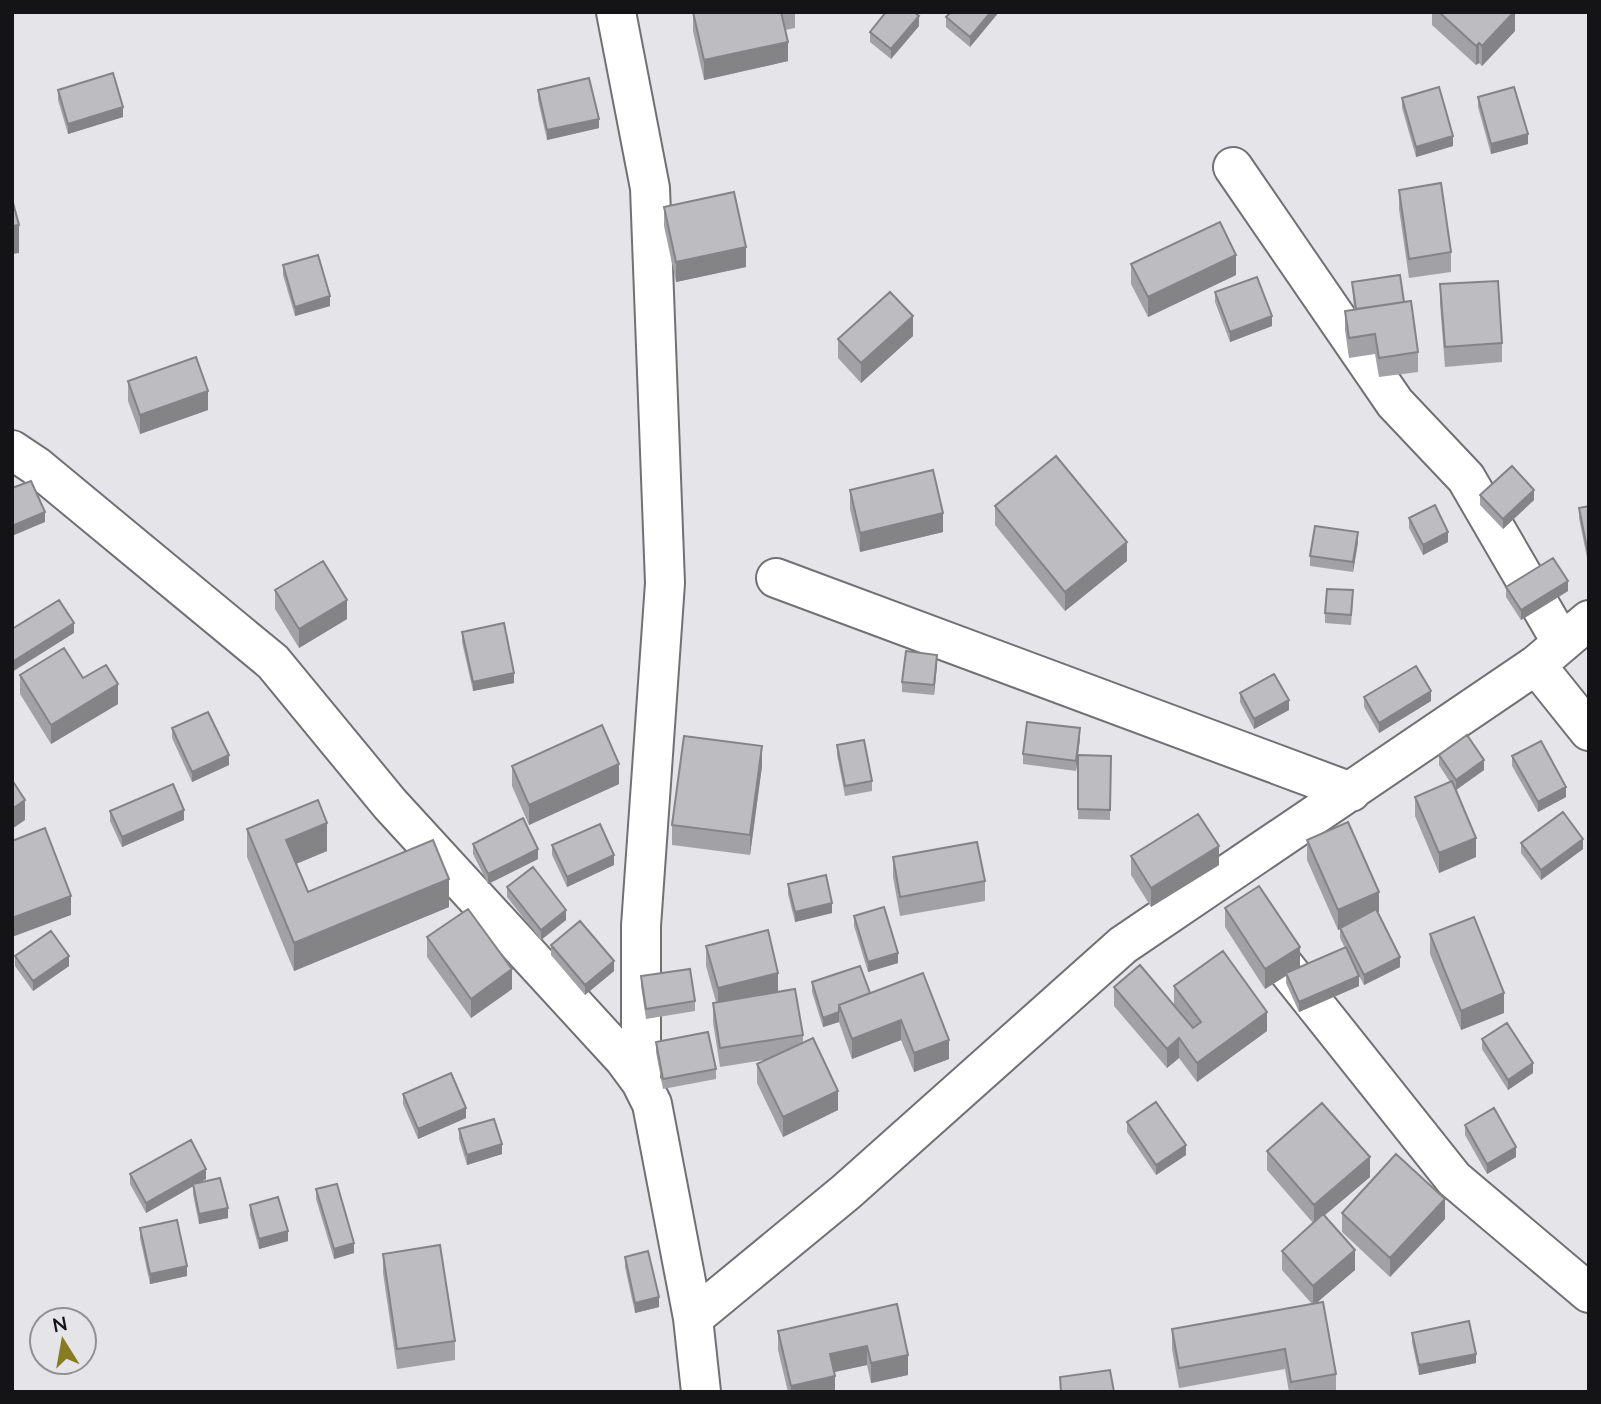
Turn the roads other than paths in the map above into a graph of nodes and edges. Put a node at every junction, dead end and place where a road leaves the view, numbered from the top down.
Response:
1 (616, 12) edge
2 (1233, 167) dead end
3 (12, 450) edge
4 (776, 578) dead end
5 (1562, 643) edge
6 (1589, 731) edge
7 (1351, 792) junction
8 (1260, 935) edge
9 (641, 1082) junction
10 (1589, 1293) edge
11 (692, 1318) junction
12 (701, 1392) edge

1 - 9 street
2 - 5 street
3 - 9 street
4 - 7 street
5 - 6 street
5 - 7 street
7 - 11 street
8 - 10 street
9 - 11 street
11 - 12 street

